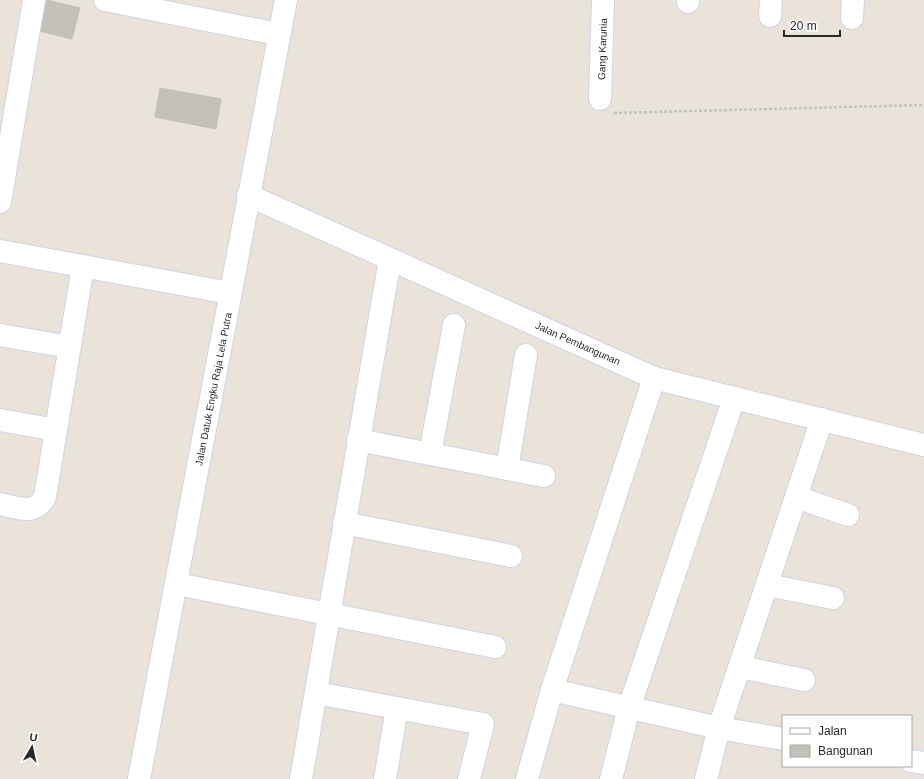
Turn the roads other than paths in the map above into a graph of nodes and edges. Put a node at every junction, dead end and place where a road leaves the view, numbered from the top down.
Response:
1 (34, 0) edge
2 (105, 0) edge
3 (286, 0) edge
4 (603, 0) edge
5 (278, 34) junction
6 (600, 99) road end
7 (248, 195) junction
8 (0, 202) edge
9 (0, 251) edge
10 (390, 259) junction
11 (83, 266) junction
12 (230, 293) junction
13 (454, 325) dead end
14 (0, 335) edge
15 (70, 347) junction
16 (526, 355) dead end
17 (654, 378) junction
18 (734, 398) junction
19 (822, 419) junction
20 (0, 420) edge
21 (56, 430) junction
22 (358, 440) junction
23 (924, 445) edge
24 (430, 454) junction
25 (507, 469) junction
26 (544, 476) dead end
27 (796, 497) junction
28 (0, 504) edge
29 (848, 515) dead end
30 (344, 523) junction
31 (511, 556) dead end
32 (176, 584) junction
33 (767, 585) junction
34 (833, 598) dead end
35 (329, 614) junction
36 (495, 647) dead end
37 (740, 666) junction
38 (804, 680) dead end
39 (552, 690) junction
40 (316, 693) junction
41 (397, 708) junction
42 (629, 708) junction
43 (719, 728) junction
44 (782, 739) edge
45 (912, 760) edge
46 (924, 763) edge
47 (139, 779) edge
48 (301, 779) edge
49 (385, 779) edge
50 (469, 779) edge
51 (528, 779) edge
52 (611, 779) edge
53 (706, 779) edge

1 - 8 street
2 - 5 street
3 - 5 street, Jalan Datuk Engku Raja Lela Putra
4 - 6 street, Gang Karunia
5 - 7 street, Jalan Datuk Engku Raja Lela Putra
7 - 10 street, Jalan Pembangunan
7 - 12 street, Jalan Datuk Engku Raja Lela Putra
9 - 11 street
10 - 17 street, Jalan Pembangunan
10 - 22 street
11 - 12 street
11 - 15 street
12 - 32 street, Jalan Datuk Engku Raja Lela Putra
13 - 24 street
14 - 15 street
15 - 21 street
16 - 25 street
17 - 18 street, Jalan Pembangunan
17 - 39 street
18 - 19 street, Jalan Pembangunan
18 - 42 street
19 - 23 street, Jalan Pembangunan
19 - 27 street
20 - 21 street
21 - 28 street
22 - 24 street
22 - 30 street
24 - 25 street
25 - 26 street
27 - 29 street
27 - 33 street
30 - 31 street
30 - 35 street
32 - 35 street
32 - 47 street, Jalan Datuk Engku Raja Lela Putra
33 - 34 street
33 - 37 street
35 - 36 street
35 - 40 street
37 - 38 street
37 - 43 street
39 - 42 street
39 - 51 street
40 - 41 street
40 - 48 street
41 - 49 street
41 - 50 street
42 - 43 street
42 - 52 street
43 - 44 street
43 - 53 street
45 - 46 street

